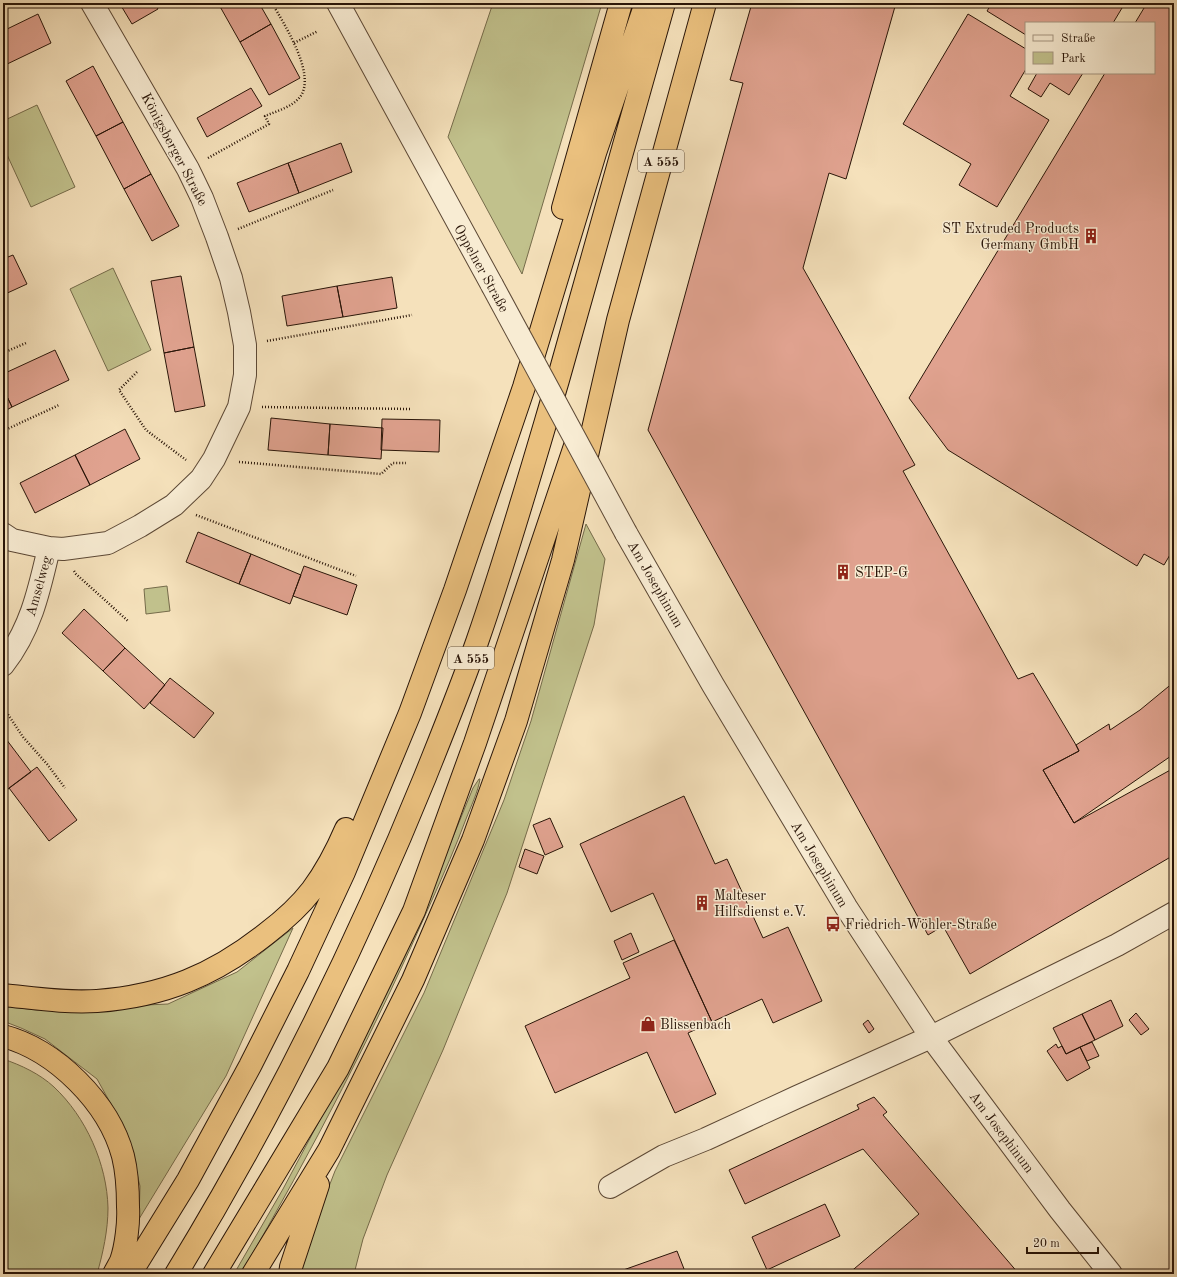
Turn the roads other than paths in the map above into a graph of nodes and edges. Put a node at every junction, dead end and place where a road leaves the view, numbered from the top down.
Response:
1 (92, 3) edge
2 (338, 3) edge
3 (621, 3) edge
4 (646, 3) edge
5 (664, 3) edge
6 (705, 3) edge
7 (618, 320) junction
8 (626, 533) joint
9 (3, 534) edge
10 (56, 549) junction
11 (3, 665) edge
12 (1174, 913) edge
13 (3, 995) edge
14 (3, 1036) edge
15 (931, 1037) junction
16 (329, 1150) junction
17 (610, 1187) dead end
18 (114, 1274) edge
19 (130, 1274) edge
20 (176, 1274) edge
21 (214, 1274) edge
22 (253, 1274) edge
23 (290, 1274) edge
24 (1111, 1274) edge

1 - 10 street, Königsberger Straße
2 - 8 street, Oppelner Straße, bridge
3 - 13 highway
4 - 19 highway
5 - 20 highway, A 555
6 - 7 highway, A 555
7 - 16 highway
7 - 21 highway, A 555
8 - 15 street, Am Josephinum
9 - 10 street, Königsberger Straße
10 - 11 street, Amselweg
12 - 15 street
14 - 18 highway
15 - 17 street
15 - 24 street, Am Josephinum
16 - 22 highway
16 - 23 highway

